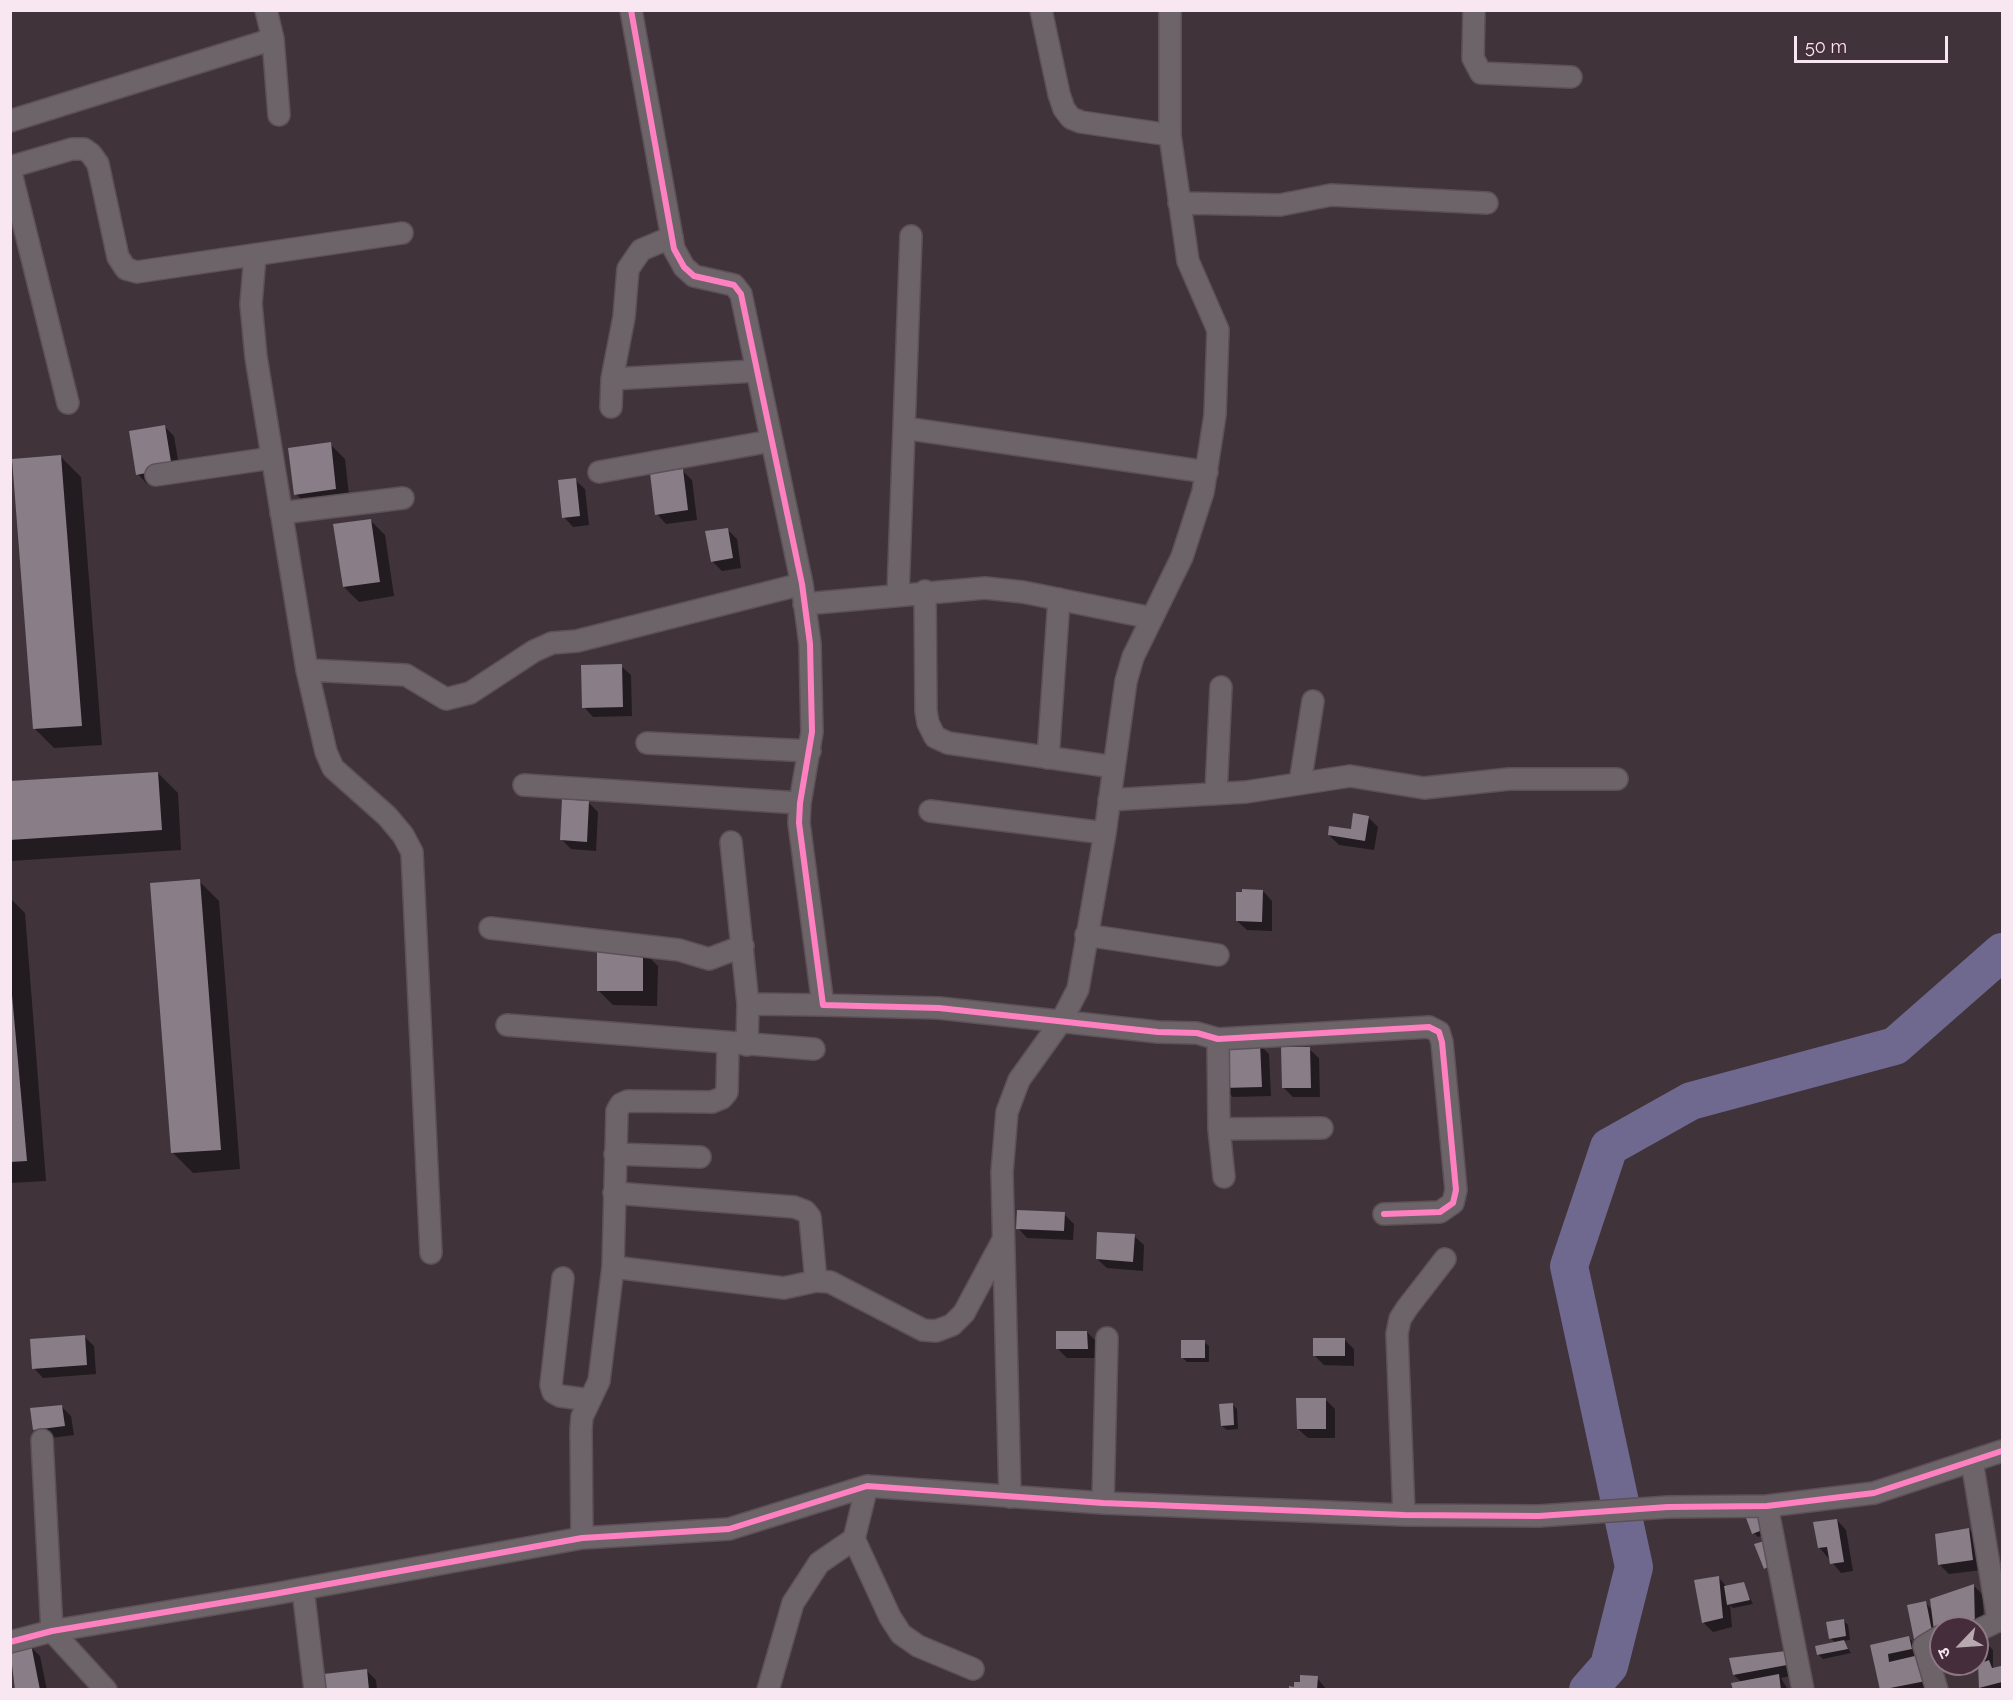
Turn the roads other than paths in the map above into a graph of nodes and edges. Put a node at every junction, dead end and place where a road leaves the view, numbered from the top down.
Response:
1 (266, 10) edge
2 (631, 10) edge
3 (1041, 10) edge
4 (1170, 10) edge
5 (1474, 10) edge
6 (273, 39) junction
7 (1571, 77) dead end
8 (279, 115) dead end
9 (10, 121) edge
10 (1170, 135) junction
11 (10, 168) edge
12 (1179, 203) junction
13 (1487, 203) dead end
14 (402, 233) dead end
15 (911, 236) dead end
16 (672, 237) junction
17 (255, 256) junction
18 (755, 371) junction
19 (612, 379) junction
20 (68, 404) dead end
21 (611, 407) dead end
22 (904, 428) junction
23 (771, 441) junction
24 (272, 458) junction
25 (599, 472) dead end
26 (1207, 472) junction
27 (156, 475) dead end
28 (403, 498) dead end
29 (281, 513) junction
30 (926, 591) junction
31 (803, 594) junction
32 (898, 594) junction
33 (1059, 599) junction
34 (1152, 618) junction
35 (307, 670) junction
36 (1221, 687) dead end
37 (1313, 701) dead end
38 (647, 743) dead end
39 (810, 751) junction
40 (1048, 758) junction
41 (1114, 768) junction
42 (1617, 779) dead end
43 (1300, 783) junction
44 (524, 785) dead end
45 (1216, 794) junction
46 (1109, 800) junction
47 (800, 803) junction
48 (930, 811) dead end
49 (1105, 832) junction
50 (731, 842) dead end
51 (490, 928) dead end
52 (1086, 935) junction
53 (743, 946) junction
54 (1218, 955) dead end
55 (748, 1004) junction
56 (823, 1005) junction
57 (1062, 1020) junction
58 (507, 1025) dead end
59 (1218, 1039) junction
60 (737, 1044) junction
61 (814, 1049) dead end
62 (1322, 1128) dead end
63 (1219, 1129) junction
64 (615, 1154) junction
65 (700, 1157) dead end
66 (1224, 1177) dead end
67 (614, 1193) junction
68 (1384, 1214) dead end
69 (1003, 1239) junction
70 (432, 1253) dead end
71 (1445, 1259) dead end
72 (614, 1268) junction
73 (563, 1278) dead end
74 (816, 1281) junction
75 (1107, 1338) dead end
76 (590, 1400) junction
77 (42, 1440) dead end
78 (2002, 1451) edge
79 (1972, 1461) junction
80 (867, 1486) junction
81 (1010, 1497) junction
82 (1103, 1503) junction
83 (1767, 1506) junction
84 (1404, 1515) junction
85 (582, 1538) junction
86 (854, 1539) junction
87 (303, 1589) junction
88 (2000, 1620) edge
89 (52, 1631) junction
90 (10, 1642) edge
91 (1929, 1643) edge
92 (1929, 1663) edge
93 (973, 1669) dead end
94 (106, 1689) edge
95 (315, 1689) edge
96 (768, 1689) edge
97 (1803, 1689) edge

1 - 6 street
2 - 16 street
3 - 10 street
4 - 10 street
5 - 7 street
6 - 8 street
6 - 9 street
10 - 12 street
11 - 17 street
11 - 20 street
12 - 13 street
12 - 26 street
14 - 17 street
15 - 22 street
16 - 18 street
16 - 19 street
17 - 24 street
18 - 19 street
18 - 23 street
19 - 21 street
22 - 26 street
22 - 32 street
23 - 25 street
23 - 31 street
24 - 27 street
24 - 29 street
26 - 34 street
28 - 29 street
29 - 35 street
30 - 32 street
30 - 33 street
30 - 40 street
31 - 32 street
31 - 35 street
31 - 39 street
33 - 34 street
33 - 40 street
34 - 41 street
35 - 70 street
36 - 45 street
37 - 43 street
38 - 39 street
39 - 47 street
40 - 41 street
41 - 46 street
42 - 43 street
43 - 45 street
44 - 47 street
45 - 46 street
46 - 49 street
47 - 56 street
48 - 49 street
49 - 52 street
50 - 53 street
51 - 53 street
52 - 54 street
52 - 57 street
53 - 55 street
55 - 56 street
55 - 60 street
56 - 57 street
57 - 59 street
57 - 69 street
58 - 60 street
59 - 63 street
59 - 68 street
60 - 61 street
60 - 64 street
62 - 63 street
63 - 66 street
64 - 65 street
64 - 67 street
67 - 72 street
67 - 74 street
69 - 74 street
69 - 81 street
71 - 84 street
72 - 74 street
72 - 76 street
73 - 76 street
75 - 82 street
76 - 85 street
77 - 89 street
78 - 79 street
79 - 83 street
79 - 88 street
80 - 81 street
80 - 85 street
80 - 86 street
81 - 82 street
82 - 84 street
83 - 84 street
83 - 97 street
85 - 87 street
86 - 93 street
86 - 96 street
87 - 89 street
87 - 95 street
89 - 90 street
89 - 94 street
91 - 92 street

